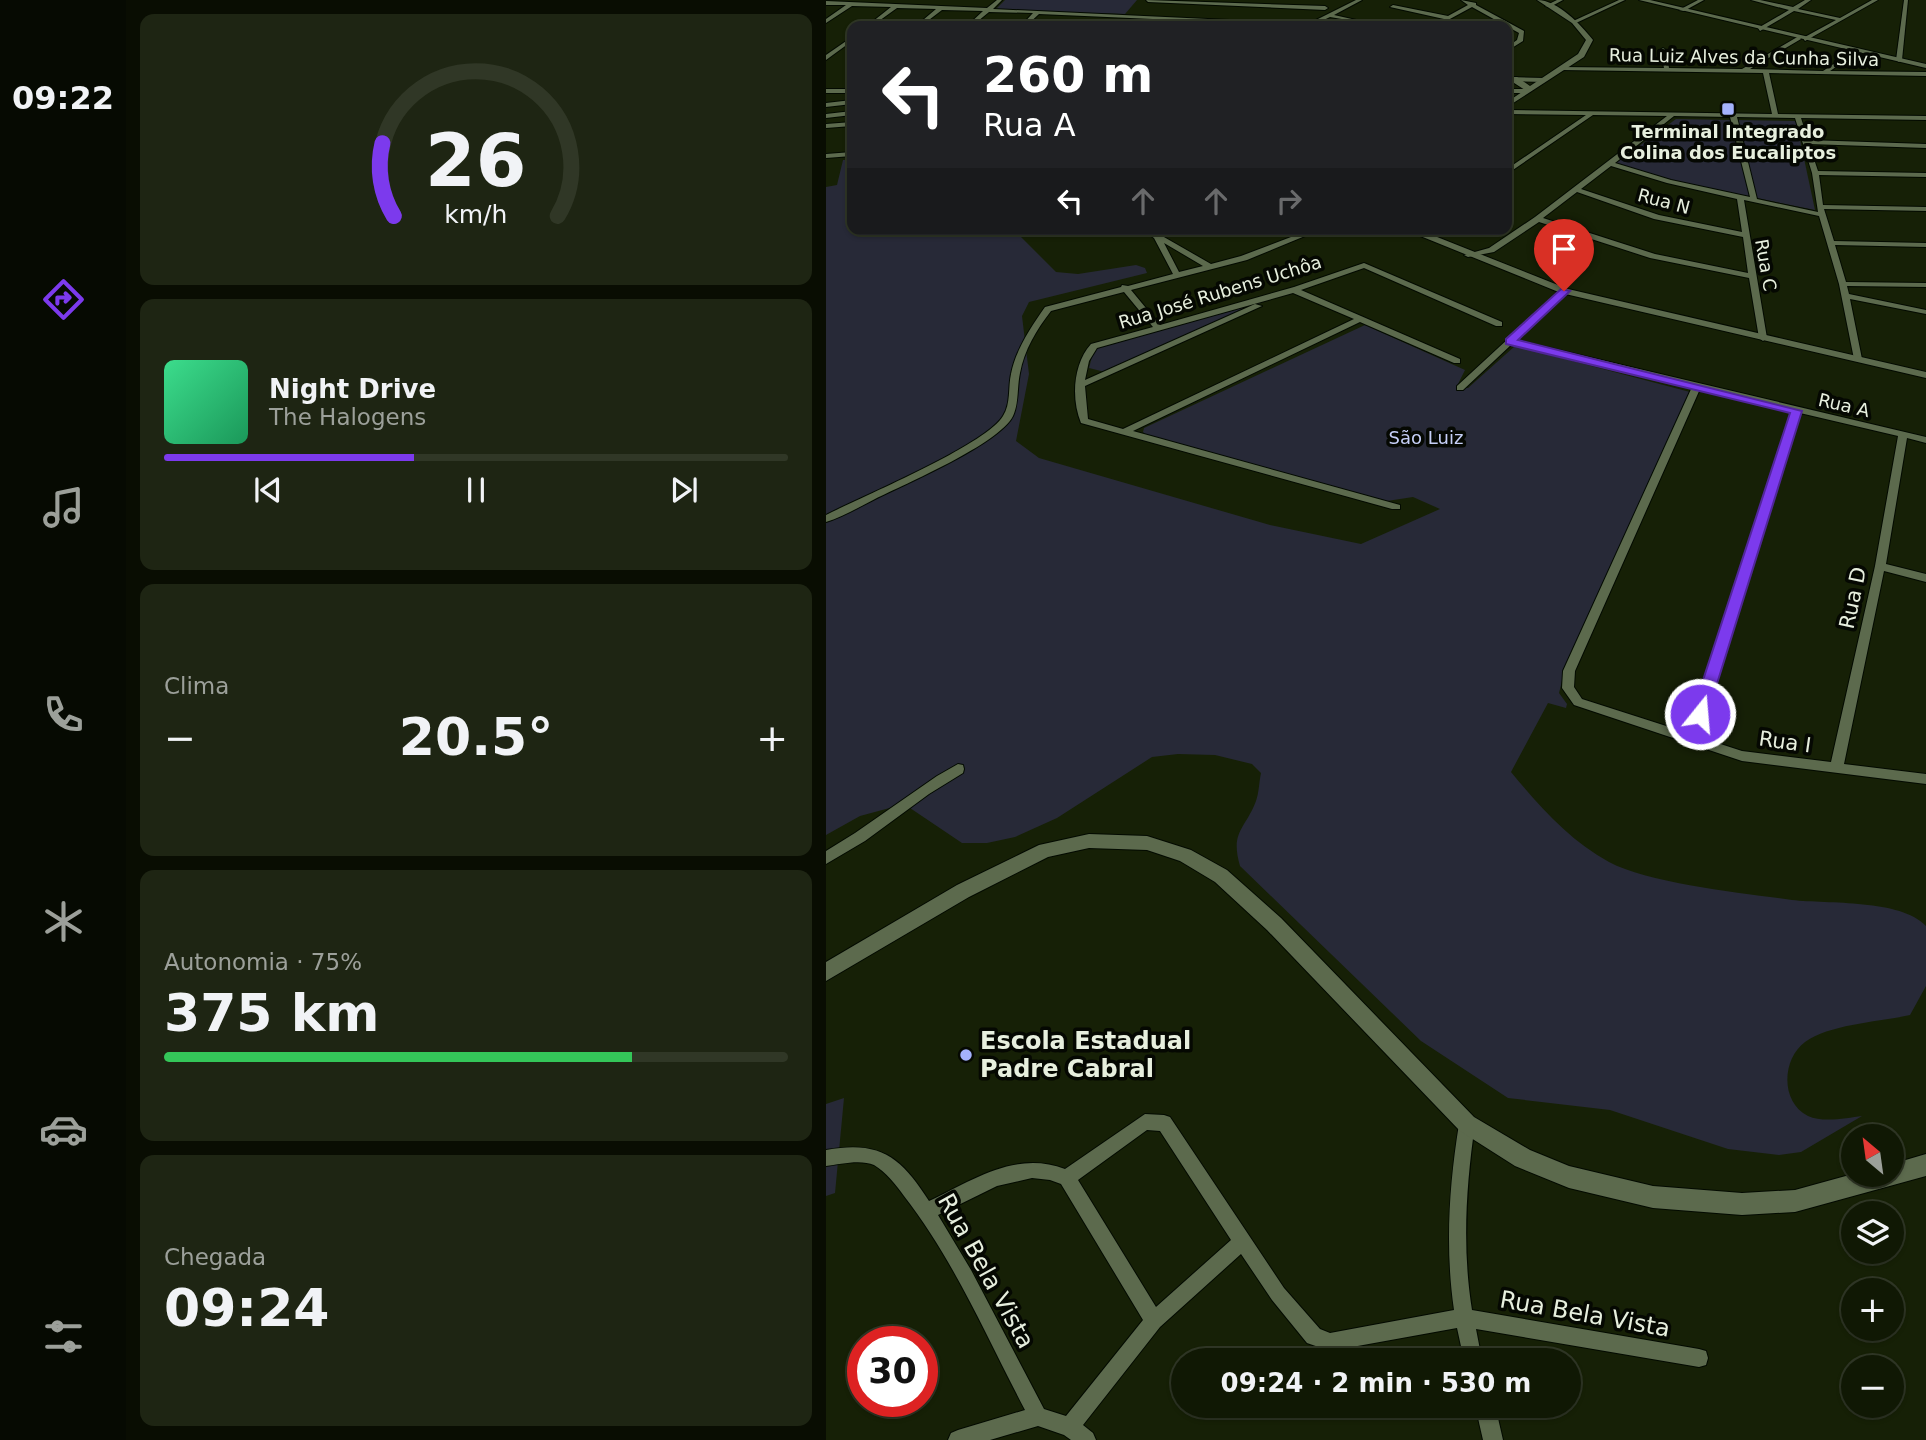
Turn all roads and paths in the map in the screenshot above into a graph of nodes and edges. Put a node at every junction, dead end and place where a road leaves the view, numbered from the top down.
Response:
1 (1000, 0) edge
2 (1148, 0) edge
3 (1360, 0) edge
4 (1463, 0) edge
5 (1540, 0) edge
6 (1562, 0) edge
7 (1623, 0) edge
8 (1642, 0) edge
9 (1702, 0) edge
10 (1753, 0) edge
11 (1809, 0) edge
12 (1876, 0) edge
13 (1906, 0) edge
14 (826, 3) edge
15 (851, 4) junction
16 (1474, 4) junction
17 (896, 6) junction
18 (1548, 6) junction
19 (1392, 7) dead end
20 (941, 8) junction
21 (1325, 8) dead end
22 (1794, 9) junction
23 (988, 10) junction
24 (1682, 10) junction
25 (1038, 12) junction
26 (1083, 15) junction
27 (1329, 15) junction
28 (1133, 16) junction
29 (1448, 18) junction
30 (1838, 19) junction
31 (1078, 20) dead end
32 (826, 21) edge
33 (876, 21) edge
34 (924, 21) edge
35 (975, 21) edge
36 (1028, 21) edge
37 (1129, 21) edge
38 (1246, 21) edge
39 (1317, 21) edge
40 (1357, 21) edge
41 (1443, 21) edge
42 (1505, 21) edge
43 (1574, 22) junction
44 (1512, 25) edge
45 (1760, 29) junction
46 (1802, 38) junction
47 (847, 43) edge
48 (1512, 45) edge
49 (1664, 50) dead end
50 (1856, 51) junction
51 (826, 58) edge
52 (1899, 60) junction
53 (1926, 66) edge
54 (1562, 68) junction
55 (1667, 71) junction
56 (1740, 72) junction
57 (1766, 72) junction
58 (1822, 73) junction
59 (1926, 74) edge
60 (1512, 79) edge
61 (1512, 80) edge
62 (1544, 80) junction
63 (1528, 90) junction
64 (826, 91) edge
65 (847, 91) edge
66 (1512, 91) edge
67 (1512, 101) edge
68 (847, 103) edge
69 (826, 105) edge
70 (1512, 112) edge
71 (847, 114) edge
72 (1591, 114) junction
73 (1672, 115) junction
74 (1733, 115) junction
75 (1775, 115) junction
76 (826, 116) edge
77 (1797, 116) junction
78 (1926, 118) edge
79 (847, 124) edge
80 (826, 126) edge
81 (1806, 142) junction
82 (1926, 146) edge
83 (847, 154) edge
84 (826, 156) edge
85 (1609, 163) junction
86 (1512, 169) edge
87 (1815, 173) junction
88 (1926, 176) edge
89 (1576, 190) junction
90 (1740, 198) junction
91 (1754, 201) junction
92 (1926, 209) edge
93 (1822, 211) junction
94 (1538, 219) junction
95 (1153, 235) edge
96 (1305, 235) edge
97 (1429, 235) edge
98 (1745, 235) junction
99 (1157, 238) junction
100 (1832, 243) junction
101 (1926, 245) edge
102 (1491, 250) junction
103 (1468, 255) junction
104 (1486, 263) junction
105 (1210, 267) junction
106 (1177, 275) junction
107 (1751, 276) junction
108 (1843, 284) junction
109 (1926, 285) edge
110 (1125, 287) junction
111 (1297, 289) junction
112 (1564, 291) junction
113 (1845, 296) junction
114 (1926, 312) edge
115 (1362, 318) junction
116 (1499, 324) dead end
117 (1157, 327) junction
118 (1763, 338) junction
119 (1510, 341) junction
120 (1094, 346) joint
121 (1858, 359) junction
122 (1457, 361) dead end
123 (1926, 375) edge
124 (1083, 384) junction
125 (1696, 387) junction
126 (1461, 388) dead end
127 (1796, 411) junction
128 (1122, 433) junction
129 (1903, 435) junction
130 (1926, 440) edge
131 (1396, 507) dead end
132 (826, 519) edge
133 (1880, 566) junction
134 (1926, 578) edge
135 (1692, 740) junction
136 (958, 769) dead end
137 (1836, 769) junction
138 (1926, 779) edge
139 (826, 858) edge
140 (826, 972) edge
141 (1467, 1124) junction
142 (826, 1158) edge
143 (1926, 1165) edge
144 (1067, 1178) junction
145 (928, 1210) junction
146 (1242, 1242) junction
147 (1463, 1318) junction
148 (1154, 1321) junction
149 (1471, 1348) edge
150 (1699, 1359) dead end
151 (1038, 1416) junction
152 (1488, 1418) edge
153 (1070, 1427) junction
154 (958, 1440) edge
155 (1087, 1440) edge
156 (1493, 1440) edge

1 - 23 street
2 - 21 street
2 - 28 street
3 - 27 street
4 - 16 street
5 - 18 street
6 - 18 street
7 - 43 street
8 - 24 street
9 - 24 street
10 - 22 street
11 - 22 street
12 - 30 street
13 - 52 street
14 - 15 street
15 - 17 street
15 - 32 street
16 - 29 street
16 - 42 street
17 - 20 street
17 - 33 street
18 - 43 street
19 - 29 street
20 - 23 street
20 - 34 street
22 - 30 street
22 - 45 street
23 - 25 street
23 - 35 street
24 - 45 street
25 - 26 street
25 - 36 street
26 - 28 street
26 - 31 street
27 - 39 street
27 - 40 street
28 - 37 street
28 - 38 street
29 - 41 street
30 - 46 street
43 - 54 street
44 - 48 street
45 - 46 street
46 - 50 street
46 - 56 street
47 - 51 street
49 - 55 street
50 - 52 street
50 - 58 street
52 - 53 street
54 - 55 street, Rua Luiz Alves da Cunha Silva
54 - 62 street
55 - 56 street, Rua Luiz Alves da Cunha Silva
56 - 57 street, Rua Luiz Alves da Cunha Silva
57 - 58 street, Rua Luiz Alves da Cunha Silva
57 - 75 street
58 - 59 street, Rua Luiz Alves da Cunha Silva
60 - 62 street
61 - 63 street
62 - 63 street
63 - 66 street
63 - 67 street
64 - 65 street
68 - 69 street
70 - 72 street
71 - 76 street
72 - 73 street
72 - 86 street
73 - 74 street
73 - 85 street
74 - 75 street
74 - 91 street
75 - 77 street
77 - 78 street
77 - 81 street
79 - 80 street
81 - 82 street
81 - 87 street
83 - 84 street
85 - 89 street
85 - 90 street
87 - 88 street
87 - 93 street
89 - 94 street
89 - 98 street, Rua N
90 - 91 street
90 - 98 street, Rua C
91 - 93 street
92 - 93 street
93 - 100 street
94 - 102 street
94 - 107 street
95 - 99 street
96 - 105 street
97 - 103 street
98 - 107 street, Rua C
99 - 105 street
99 - 106 street
100 - 101 street
100 - 108 street
102 - 103 street
102 - 104 street
103 - 104 street
104 - 112 street
105 - 106 street
106 - 110 street
107 - 118 street, Rua C
108 - 109 street
108 - 113 street
110 - 117 street
110 - 132 street
111 - 115 street
111 - 116 street, Rua José Rubens Uchôa
111 - 117 street, Rua José Rubens Uchôa
111 - 124 street
112 - 118 street
112 - 119 street
113 - 114 street
113 - 121 street
115 - 122 street
115 - 128 street
117 - 120 street, Rua José Rubens Uchôa
118 - 121 street
119 - 125 street, Rua A
119 - 126 street
120 - 124 street
121 - 123 street
124 - 128 street
125 - 127 street, Rua A
125 - 135 street, Rua I
127 - 129 street, Rua A
127 - 135 street
128 - 131 street
129 - 130 street, Rua A
129 - 133 street, Rua D
133 - 134 street
133 - 137 street, Rua D
135 - 137 street, Rua I
136 - 139 street
137 - 138 street, Rua I
140 - 141 street
141 - 143 street
141 - 147 street
142 - 145 street, Rua Bela Vista
144 - 145 street
144 - 146 street
144 - 148 street
145 - 151 street, Rua Bela Vista
146 - 147 street
146 - 148 street
147 - 149 street
147 - 150 street, Rua Bela Vista
148 - 153 street
151 - 153 street
151 - 154 street
152 - 156 street
153 - 155 street

